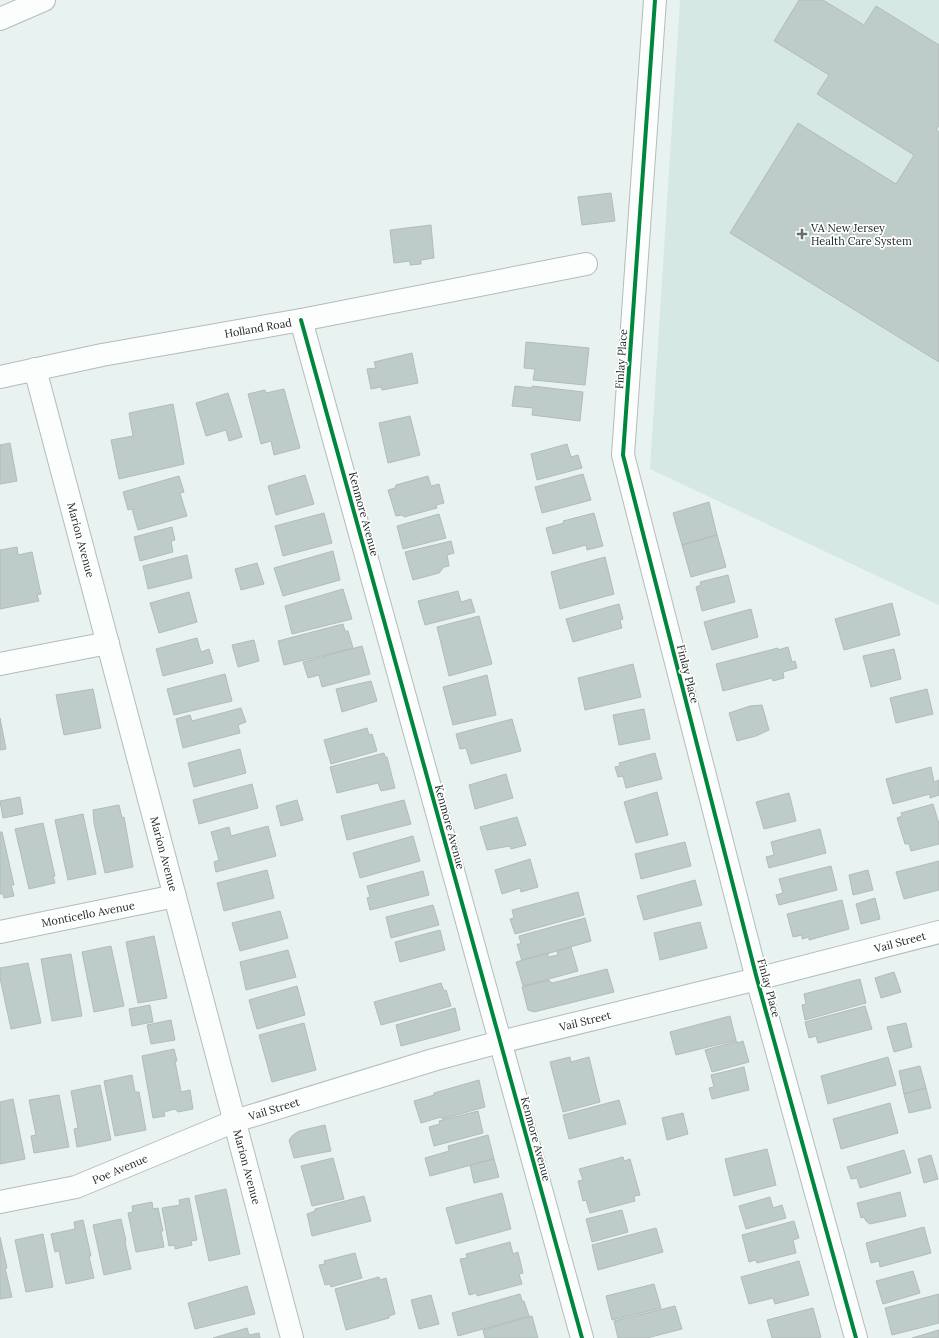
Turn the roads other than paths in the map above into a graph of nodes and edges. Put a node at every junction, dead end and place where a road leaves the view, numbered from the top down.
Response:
1 (44, 0) edge
2 (655, 0) edge
3 (0, 19) edge
4 (586, 264) dead end
5 (301, 320) junction
6 (35, 369) junction
7 (0, 377) edge
8 (108, 643) junction
9 (0, 664) edge
10 (176, 896) junction
11 (0, 932) edge
12 (939, 932) edge
13 (757, 979) junction
14 (500, 1042) junction
15 (235, 1121) junction
16 (0, 1202) edge
17 (292, 1338) edge
18 (582, 1338) edge
19 (856, 1338) edge

1 - 3 street
2 - 13 street, Finlay Place
4 - 5 street, Holland Road
5 - 6 street, Holland Road
5 - 14 street, Kenmore Avenue
6 - 7 street, Holland Road
6 - 8 street, Marion Avenue
8 - 9 street
8 - 10 street, Marion Avenue
10 - 11 street, Monticello Avenue
10 - 15 street, Marion Avenue
12 - 13 street, Vail Street
13 - 14 street, Vail Street
13 - 19 street, Finlay Place
14 - 15 street, Vail Street
14 - 18 street, Kenmore Avenue
15 - 16 street, Poe Avenue
15 - 17 street, Marion Avenue

